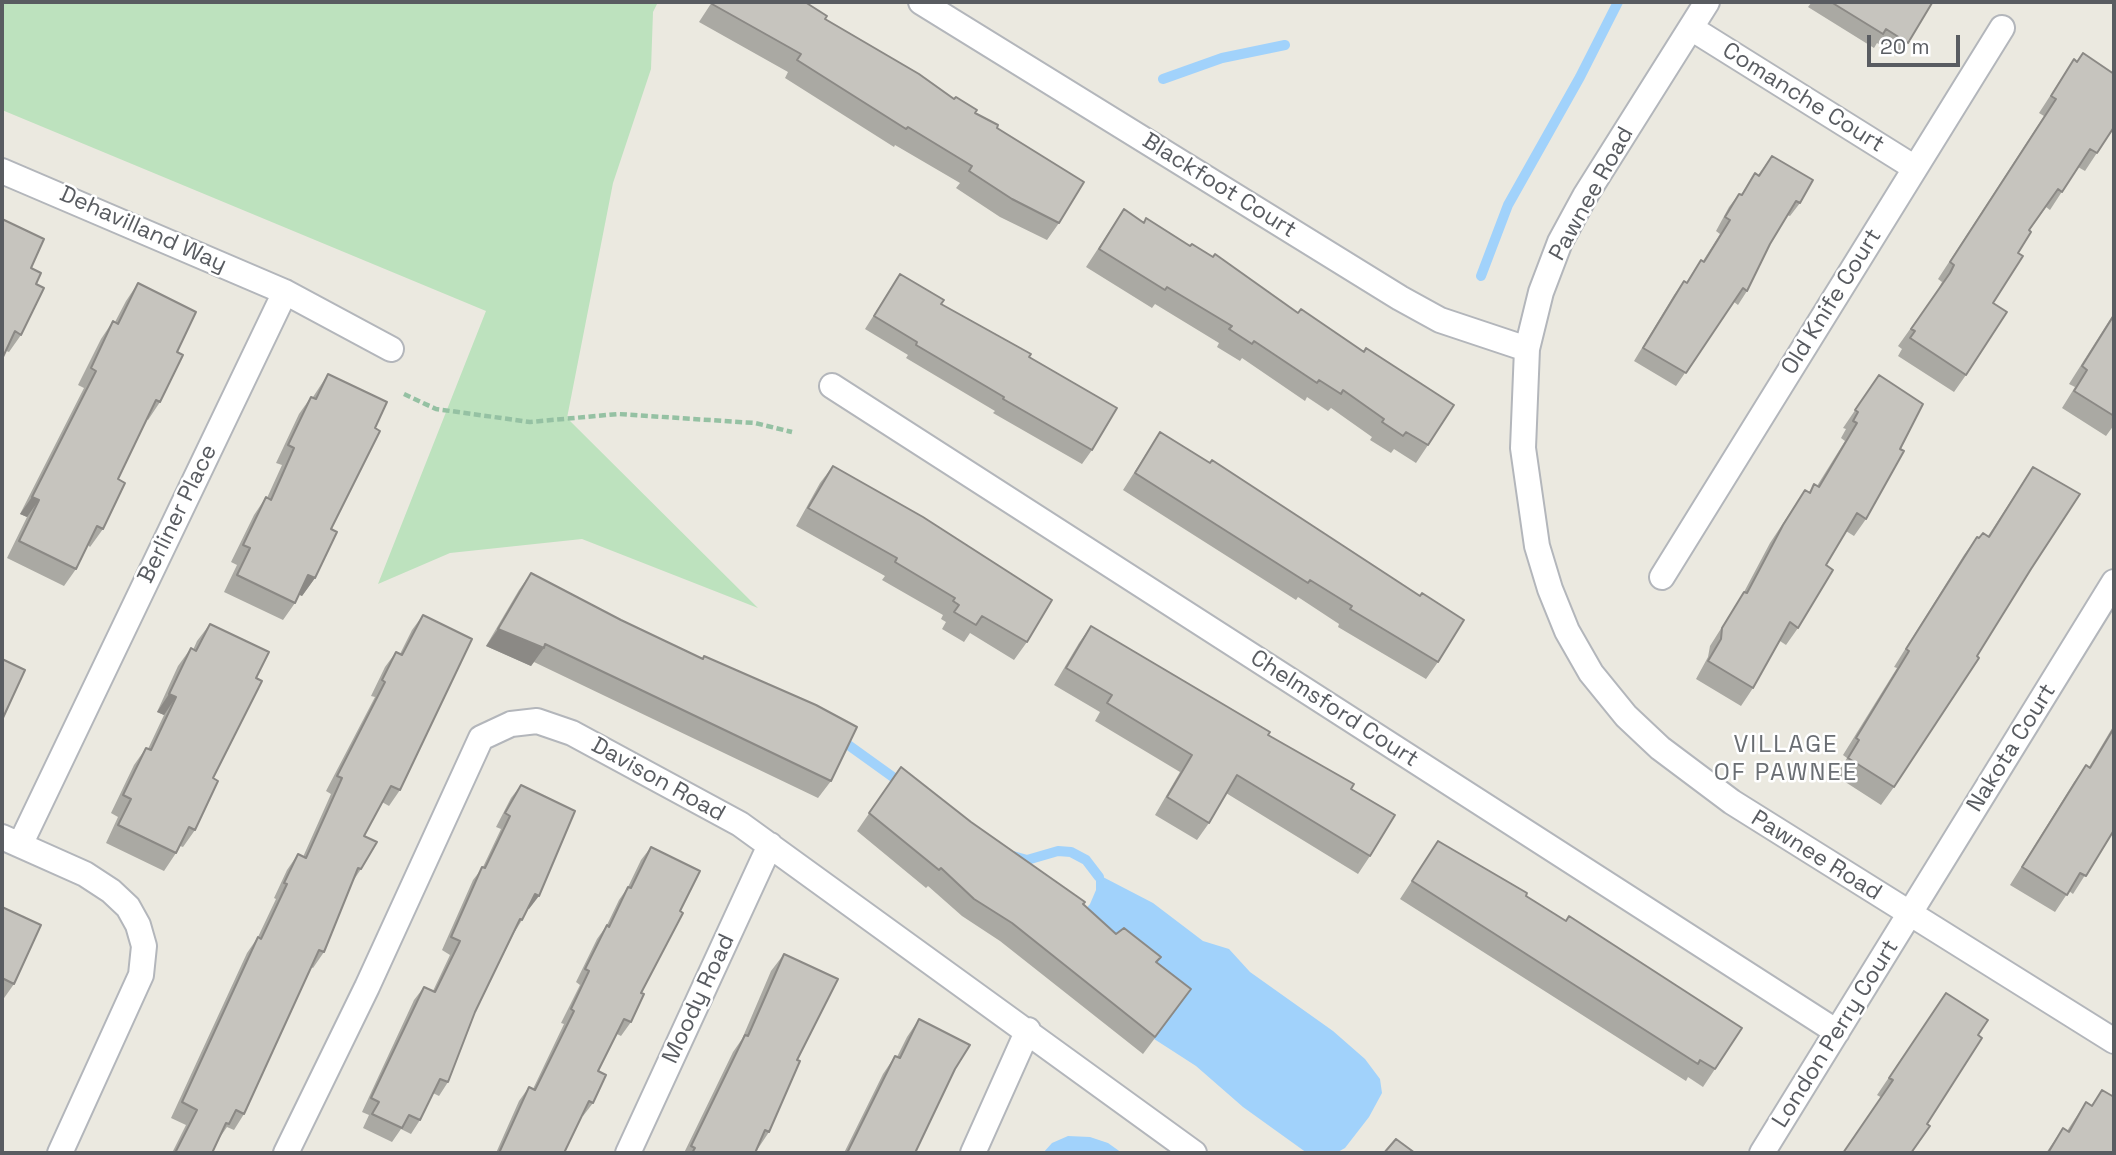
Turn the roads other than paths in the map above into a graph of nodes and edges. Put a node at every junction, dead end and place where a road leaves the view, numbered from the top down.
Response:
1 (921, 2) edge
2 (1707, 2) edge
3 (1691, 28) junction
4 (2002, 28) dead end
5 (1915, 168) junction
6 (2, 171) edge
7 (285, 292) junction
8 (391, 349) dead end
9 (1527, 349) junction
10 (832, 386) dead end
11 (1662, 577) dead end
12 (2114, 582) edge
13 (11, 841) edge
14 (769, 845) junction
15 (1909, 914) junction
16 (1028, 1030) junction
17 (1837, 1032) junction
18 (2114, 1041) edge
19 (60, 1153) edge
20 (286, 1153) edge
21 (628, 1153) edge
22 (973, 1153) edge
23 (1194, 1153) edge
24 (1762, 1153) edge

1 - 9 street, Blackfoot Court
2 - 3 street, Pawnee Road
3 - 5 street, Comanche Court
3 - 9 street, Pawnee Road
4 - 5 street, Old Knife Court
5 - 11 street, Old Knife Court
6 - 7 street, Dehavilland Way
7 - 8 street
7 - 13 street, Berliner Place
9 - 15 street, Pawnee Road
10 - 17 street, Chelmsford Court
12 - 15 street, Nakota Court
13 - 19 street
14 - 16 street, Davison Road
14 - 20 street, Davison Road
14 - 21 street, Moody Road
15 - 17 street, London Perry Court
15 - 18 street, Pawnee Road
16 - 22 street
16 - 23 street, Davison Road
17 - 24 street, London Perry Court

